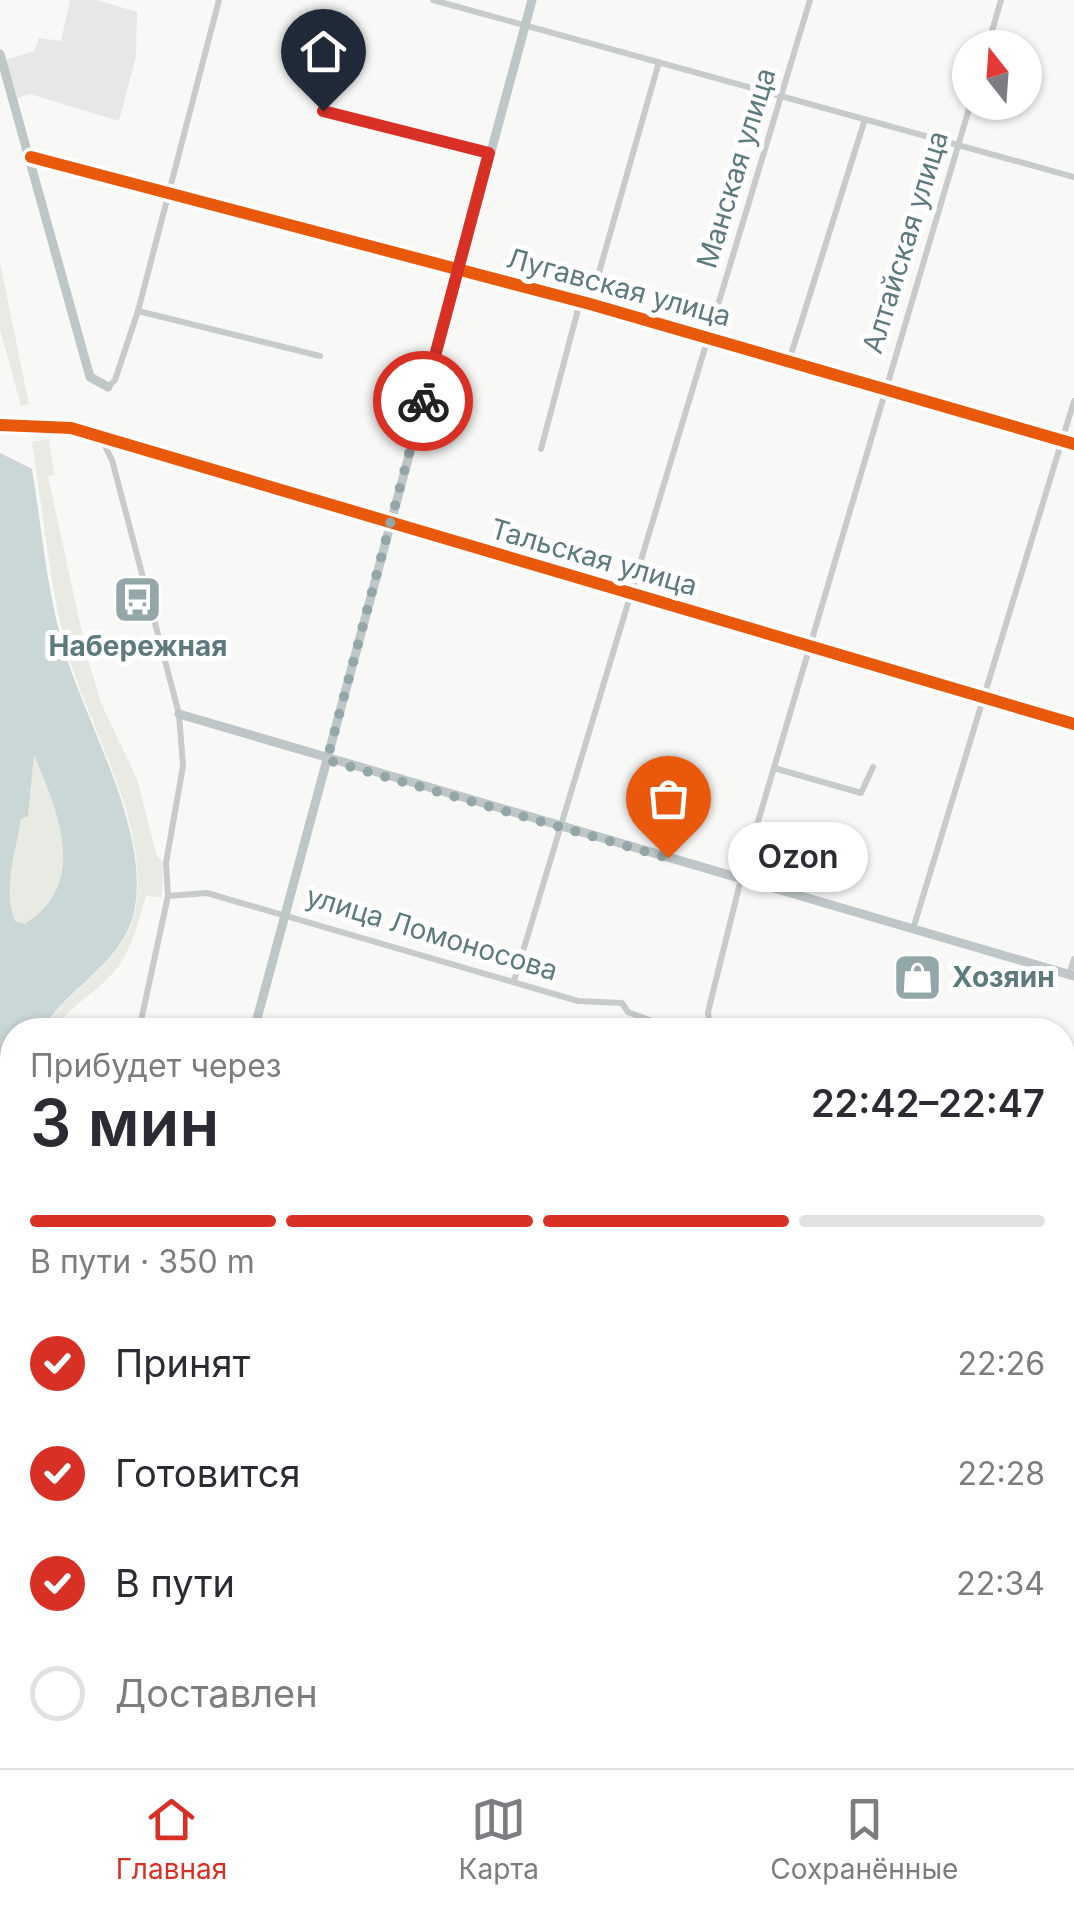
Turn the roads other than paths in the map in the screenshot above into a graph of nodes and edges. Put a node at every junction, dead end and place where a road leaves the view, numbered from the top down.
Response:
1 (219, 0) edge
2 (434, 0) edge
3 (532, 0) edge
4 (810, 0) edge
5 (1001, 0) edge
6 (525, 26) junction
7 (992, 30) edge
8 (0, 54) edge
9 (658, 62) junction
10 (780, 95) junction
11 (323, 111) dead end
12 (865, 118) junction
13 (965, 120) edge
14 (958, 144) junction
15 (489, 153) junction
16 (31, 158) junction
17 (1074, 177) edge
18 (168, 196) junction
19 (459, 268) junction
20 (585, 303) junction
21 (138, 311) junction
22 (708, 337) junction
23 (320, 356) dead end
24 (789, 360) junction
25 (884, 386) junction
26 (108, 387) joint
27 (1074, 401) edge
28 (0, 425) edge
29 (100, 438) junction
30 (1062, 440) junction
31 (1074, 444) edge
32 (124, 446) junction
33 (541, 449) dead end
34 (112, 460) junction
35 (390, 525) junction
36 (631, 592) junction
37 (809, 645) junction
38 (985, 698) junction
39 (180, 714) junction
40 (1074, 724) edge
41 (327, 760) junction
42 (872, 767) dead end
43 (774, 768) junction
44 (560, 827) junction
45 (741, 879) junction
46 (168, 896) junction
47 (285, 913) junction
48 (914, 930) junction
49 (1074, 959) edge
50 (1072, 975) edge
51 (514, 981) junction
52 (142, 1018) edge
53 (257, 1018) edge
54 (644, 1018) edge
55 (709, 1018) edge

1 - 18 street
2 - 6 street
3 - 6 street
4 - 10 street, Манская улица
5 - 7 street
6 - 9 street
6 - 15 street
8 - 16 street
9 - 10 street
9 - 20 street
10 - 12 street
10 - 22 street, Манская улица
11 - 15 street
12 - 14 street
12 - 24 street
13 - 14 street, Алтайская улица
14 - 17 street
14 - 25 street, Алтайская улица
15 - 19 street
16 - 18 street, Лугавская улица
16 - 26 street
18 - 19 street, Лугавская улица
18 - 21 street
19 - 20 street, Лугавская улица
19 - 35 street
20 - 22 street, Лугавская улица
20 - 33 street
21 - 23 street
21 - 26 street
22 - 24 street, Лугавская улица
22 - 36 street, Манская улица
24 - 25 street, Лугавская улица
25 - 30 street, Лугавская улица
25 - 37 street, Алтайская улица
27 - 30 street
28 - 29 street
29 - 32 street, Тальская улица
29 - 34 street
30 - 31 street, Лугавская улица
30 - 38 street
32 - 34 street
32 - 35 street, Тальская улица
34 - 39 street
35 - 36 street, Тальская улица
35 - 41 street
36 - 37 street, Тальская улица
36 - 44 street, Манская улица
37 - 38 street, Тальская улица
37 - 43 street, Алтайская улица
38 - 40 street, Тальская улица
38 - 48 street
39 - 41 street
39 - 46 street
41 - 44 street
41 - 47 street
42 - 43 street
43 - 45 street, Алтайская улица
44 - 45 street
44 - 51 street, Манская улица
45 - 48 street
45 - 55 street, Алтайская улица
46 - 47 street, улица Ломоносова
46 - 52 street
47 - 51 street, улица Ломоносова
47 - 53 street
48 - 50 street
49 - 50 street
51 - 54 street, улица Ломоносова

